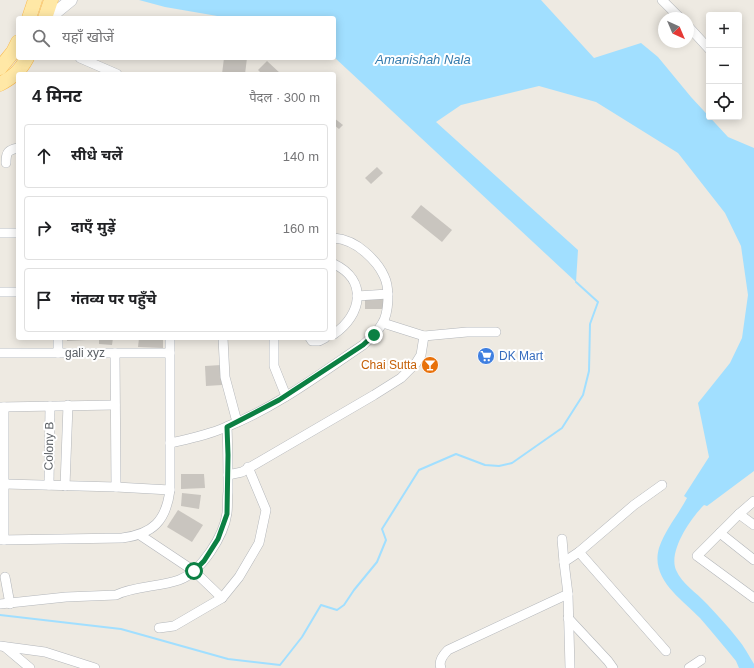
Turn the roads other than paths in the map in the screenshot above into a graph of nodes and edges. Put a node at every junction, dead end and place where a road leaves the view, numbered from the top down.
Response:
1 (35, 0) edge
2 (51, 0) edge
3 (71, 0) edge
4 (662, 0) edge
5 (674, 12) edge
6 (30, 16) edge
7 (46, 16) edge
8 (51, 16) edge
9 (694, 32) edge
10 (706, 45) edge
11 (16, 46) edge
12 (26, 60) edge
13 (85, 60) edge
14 (0, 68) edge
15 (19, 72) edge
16 (112, 72) edge
17 (15, 80) edge
18 (0, 84) edge
19 (16, 148) edge
20 (6, 163) dead end
21 (0, 233) edge
22 (16, 233) edge
23 (336, 238) edge
24 (336, 265) edge
25 (0, 292) edge
26 (16, 292) edge
27 (388, 294) junction
28 (357, 296) junction
29 (383, 323) junction
30 (336, 332) edge
31 (496, 332) dead end
32 (424, 336) junction
33 (58, 340) edge
34 (170, 340) edge
35 (223, 340) edge
36 (274, 340) edge
37 (311, 340) edge
38 (321, 340) edge
39 (0, 353) edge
40 (58, 353) junction
41 (115, 353) junction
42 (170, 354) junction
43 (286, 396) junction
44 (115, 405) junction
45 (50, 406) junction
46 (68, 406) junction
47 (2, 407) edge
48 (238, 422) junction
49 (227, 427) junction
50 (170, 443) junction
51 (248, 467) junction
52 (228, 475) junction
53 (5, 484) junction
54 (49, 485) junction
55 (662, 485) dead end
56 (65, 486) junction
57 (116, 486) junction
58 (170, 490) junction
59 (754, 501) edge
60 (739, 514) junction
61 (754, 525) edge
62 (720, 533) junction
63 (140, 535) junction
64 (562, 539) dead end
65 (2, 540) edge
66 (579, 552) junction
67 (754, 560) edge
68 (564, 562) junction
69 (194, 571) junction
70 (5, 577) dead end
71 (568, 594) junction
72 (222, 598) junction
73 (754, 598) edge
74 (0, 604) edge
75 (10, 604) junction
76 (568, 618) junction
77 (159, 628) dead end
78 (3, 646) edge
79 (666, 650) dead end
80 (701, 660) dead end
81 (30, 668) edge
82 (95, 668) edge
83 (441, 668) edge
84 (569, 668) edge
85 (613, 668) edge
86 (689, 668) edge

1 - 6 main road
2 - 7 main road
3 - 8 street
4 - 5 street
9 - 10 street
11 - 14 main road
12 - 15 main road
13 - 16 street
17 - 18 main road
19 - 20 street
21 - 22 street
23 - 27 street
24 - 28 street
25 - 26 street
27 - 28 street
27 - 29 street
28 - 30 street
29 - 32 street
29 - 43 street
31 - 32 street
32 - 51 street
33 - 40 street
34 - 42 street
35 - 48 street
36 - 43 street
37 - 38 street
39 - 40 street, gali xyz
40 - 41 street, gali xyz
41 - 42 street, gali xyz
41 - 44 street
42 - 50 street
43 - 48 street
44 - 46 street
44 - 57 street
45 - 46 street
45 - 47 street
45 - 54 street, Colony B
46 - 56 street
47 - 53 street
48 - 49 street
49 - 50 street
49 - 52 street
50 - 58 street
51 - 52 street
51 - 72 street
52 - 69 street
53 - 54 street
53 - 65 street
54 - 56 street
55 - 66 street
56 - 57 street
57 - 58 street
58 - 63 street
59 - 60 street
60 - 61 street
60 - 62 street
62 - 67 street
62 - 73 street
63 - 65 street
63 - 69 street
64 - 68 street
66 - 68 street
66 - 79 street
68 - 71 street
69 - 72 street
69 - 75 street
70 - 75 street
71 - 76 street
71 - 83 street
72 - 77 street
74 - 75 street
76 - 84 street
76 - 85 street
78 - 81 street
78 - 82 street
80 - 86 street

